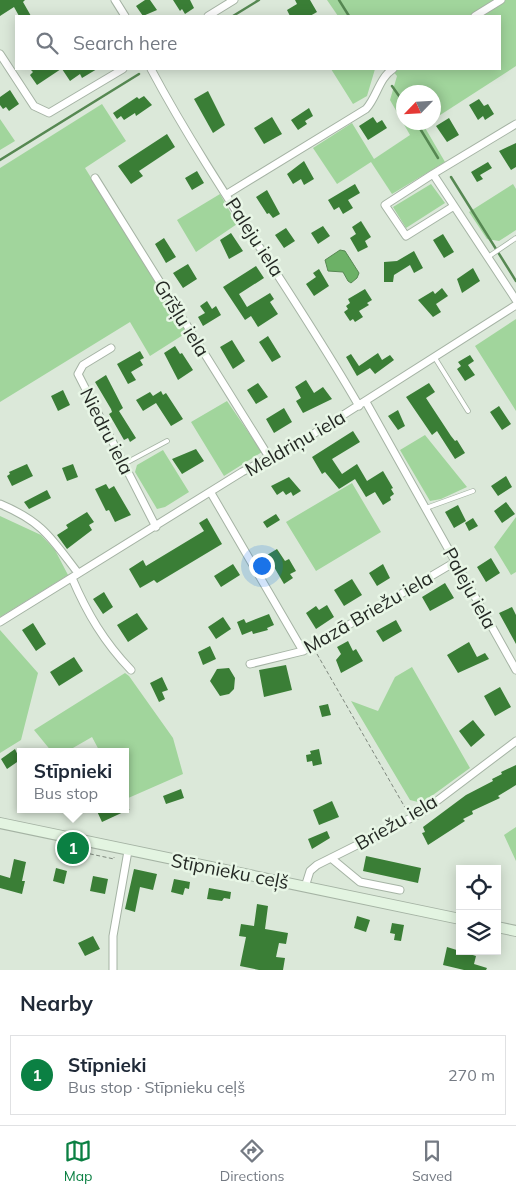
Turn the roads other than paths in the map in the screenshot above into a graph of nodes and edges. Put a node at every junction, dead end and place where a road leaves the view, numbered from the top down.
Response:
1 (115, 0) edge
2 (234, 0) edge
3 (501, 0) edge
4 (124, 15) edge
5 (210, 15) edge
6 (478, 15) edge
7 (0, 54) edge
8 (121, 70) edge
9 (152, 70) edge
10 (392, 70) edge
11 (516, 124) edge
12 (433, 174) junction
13 (95, 178) dead end
14 (227, 194) junction
15 (454, 206) junction
16 (516, 238) edge
17 (488, 257) junction
18 (516, 300) edge
19 (516, 305) edge
20 (111, 348) dead end
21 (434, 358) junction
22 (362, 404) junction
23 (468, 411) dead end
24 (167, 441) dead end
25 (269, 458) junction
26 (124, 464) junction
27 (473, 491) dead end
28 (211, 493) junction
29 (0, 504) edge
30 (426, 508) junction
31 (156, 527) junction
32 (455, 562) junction
33 (75, 576) junction
34 (0, 622) edge
35 (304, 651) junction
36 (250, 664) dead end
37 (131, 670) dead end
38 (516, 670) edge
39 (516, 741) edge
40 (0, 823) edge
41 (128, 851) junction
42 (331, 858) junction
43 (305, 886) junction
44 (400, 890) dead end
45 (456, 919) edge
46 (501, 928) edge
47 (516, 931) edge
48 (112, 970) edge

1 - 4 street
2 - 5 street
3 - 6 street
7 - 8 street
9 - 14 street, Paleju iela
10 - 14 street
11 - 12 street
12 - 15 street
12 - 15 street
13 - 25 street, Grīšļu iela
14 - 22 street, Paleju iela
15 - 17 street
16 - 17 lane
17 - 18 street
19 - 21 street, Meldriņu iela
20 - 26 street, Niedru iela
21 - 22 street, Meldriņu iela
21 - 23 lane
22 - 25 street, Meldriņu iela
22 - 30 street, Paleju iela
24 - 26 lane
25 - 28 street, Meldriņu iela
26 - 31 street, Niedru iela
27 - 30 lane
28 - 31 street, Meldriņu iela
28 - 35 street
29 - 33 street
30 - 32 street, Paleju iela
31 - 33 street, Meldriņu iela
32 - 35 street, Mazā Briežu iela
32 - 38 street, Paleju iela
33 - 34 street, Meldriņu iela
33 - 37 street
35 - 36 street, Mazā Briežu iela
39 - 42 street, Briežu iela
40 - 41 main road, Stīpnieku ceļš
41 - 43 main road, Stīpnieku ceļš
41 - 48 street
42 - 43 street, Briežu iela
42 - 44 street
43 - 45 main road, Stīpnieku ceļš
46 - 47 main road

